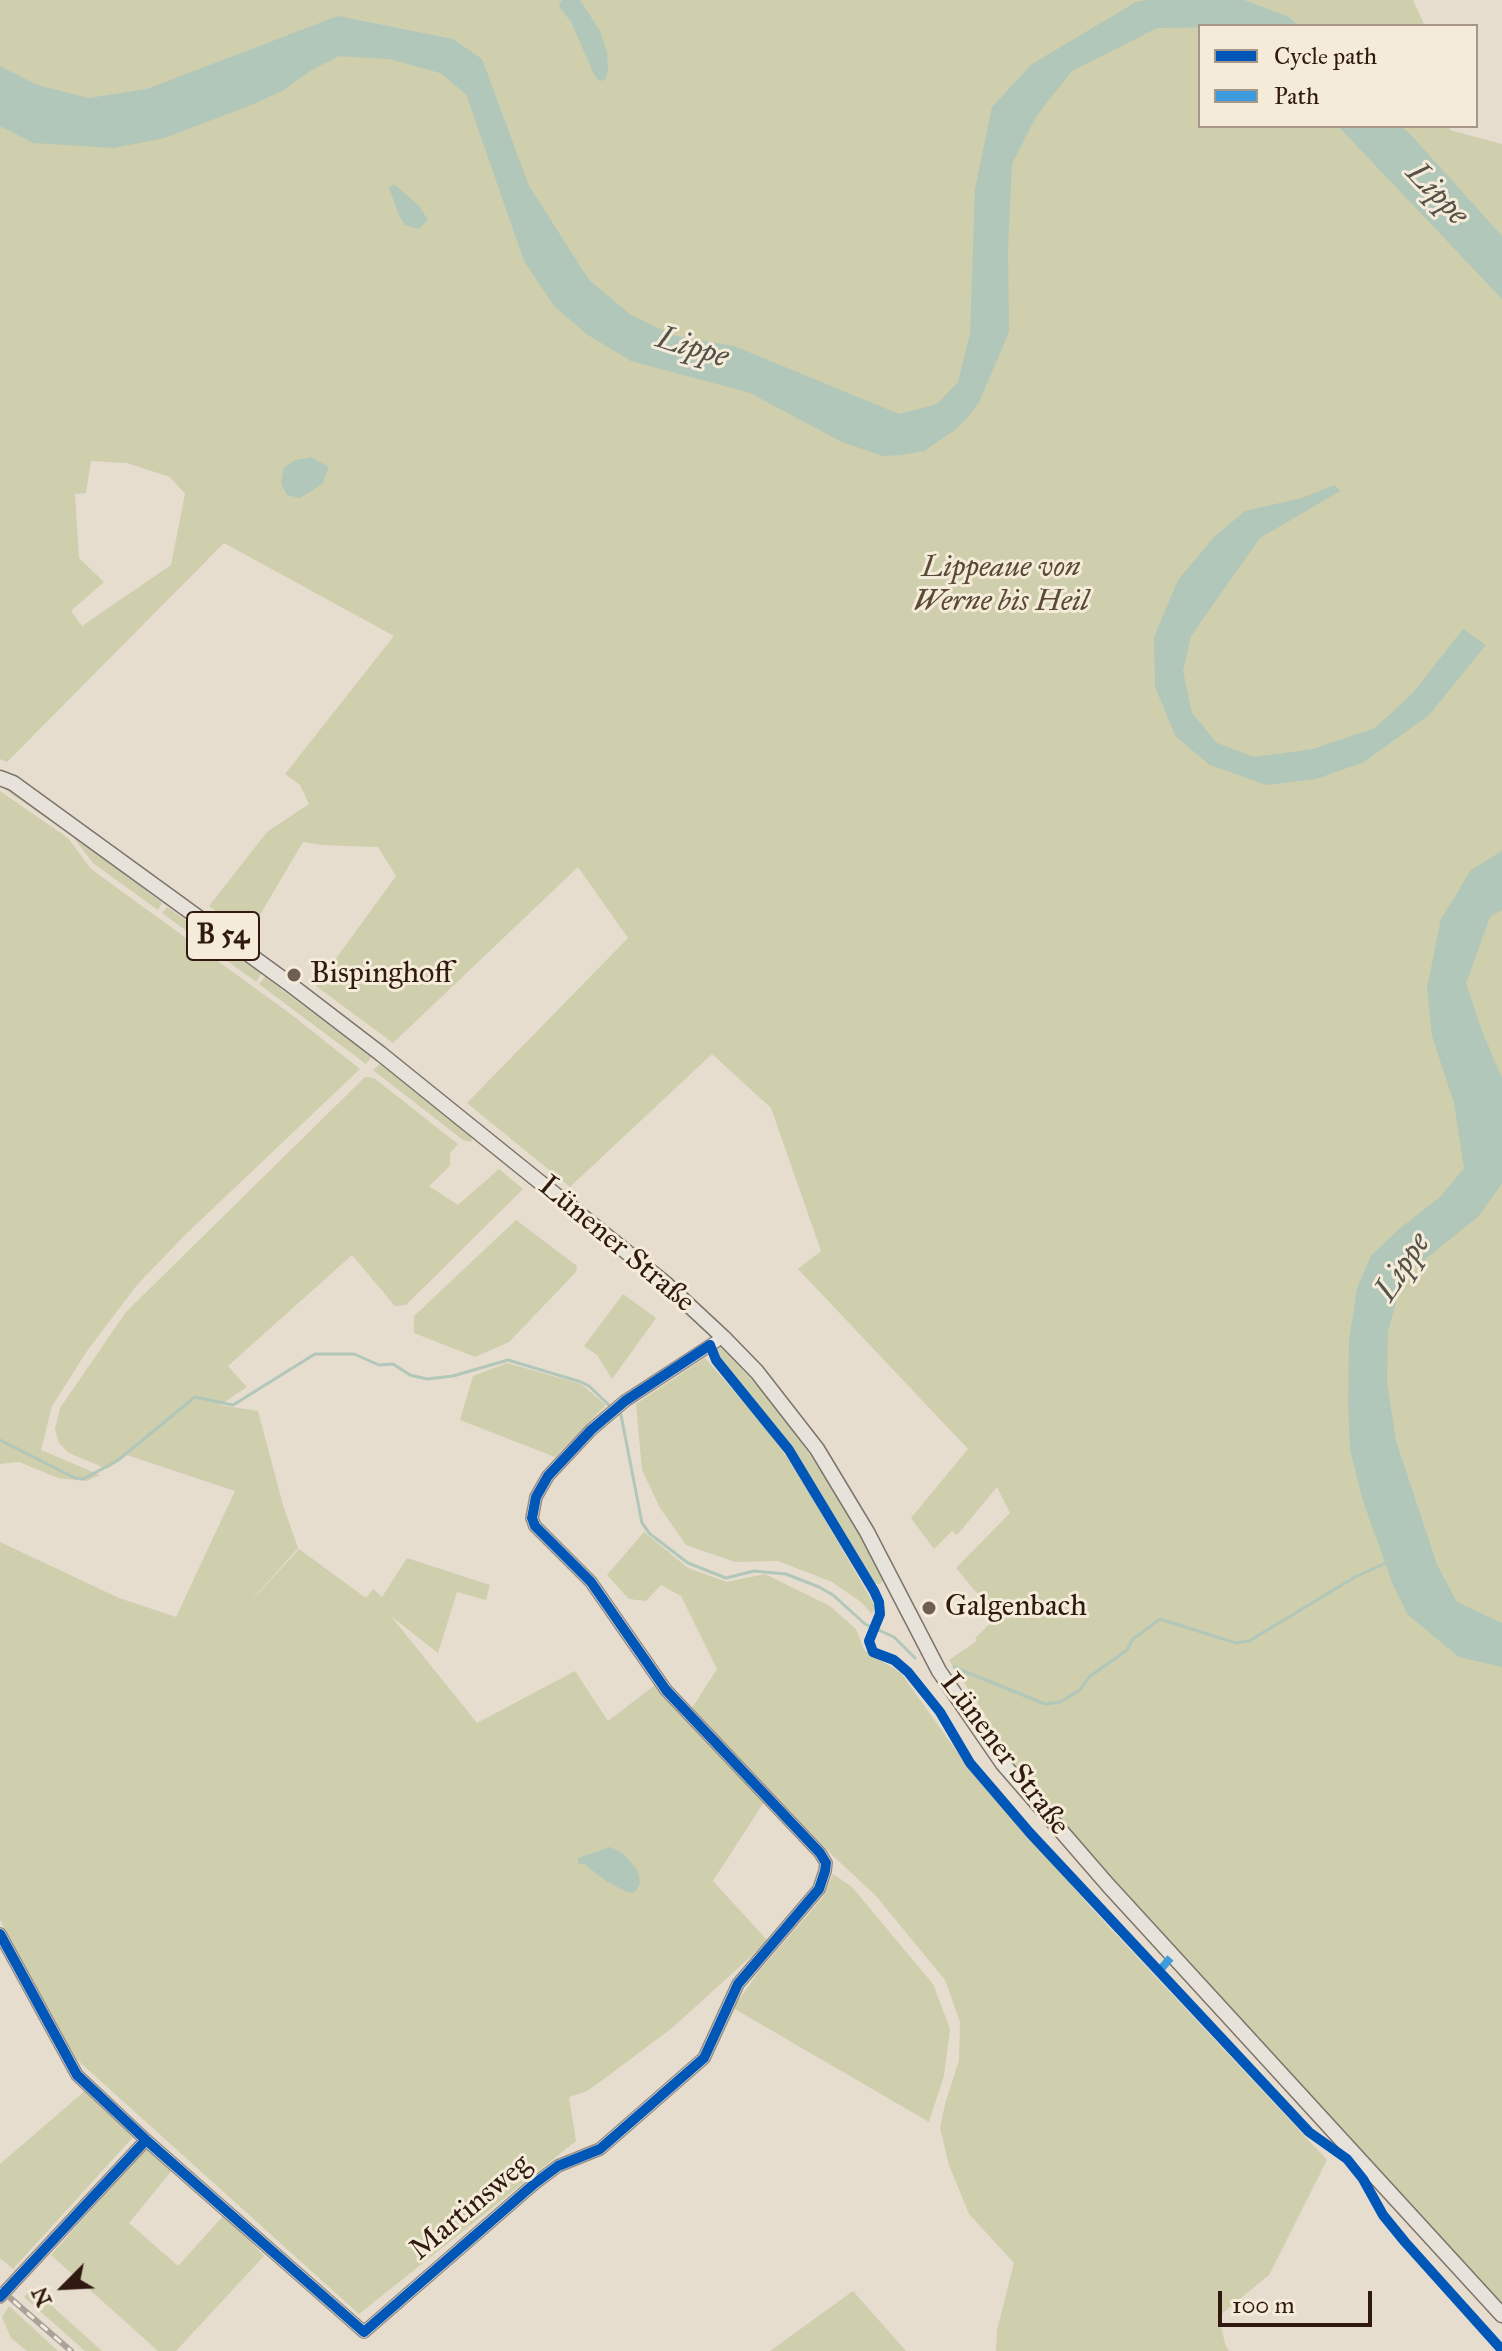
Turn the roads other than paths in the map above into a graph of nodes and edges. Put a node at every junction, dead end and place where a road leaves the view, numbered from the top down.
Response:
1 (0, 778) edge
2 (723, 1337) junction
3 (0, 1934) edge
4 (146, 2140) junction
5 (0, 2297) edge
6 (1502, 2315) edge

1 - 2 main road, Lünener Straße / B 54
2 - 4 street, Martinsweg
2 - 6 main road, Lünener Straße / B 54
3 - 4 street, Martinsweg
4 - 5 street

